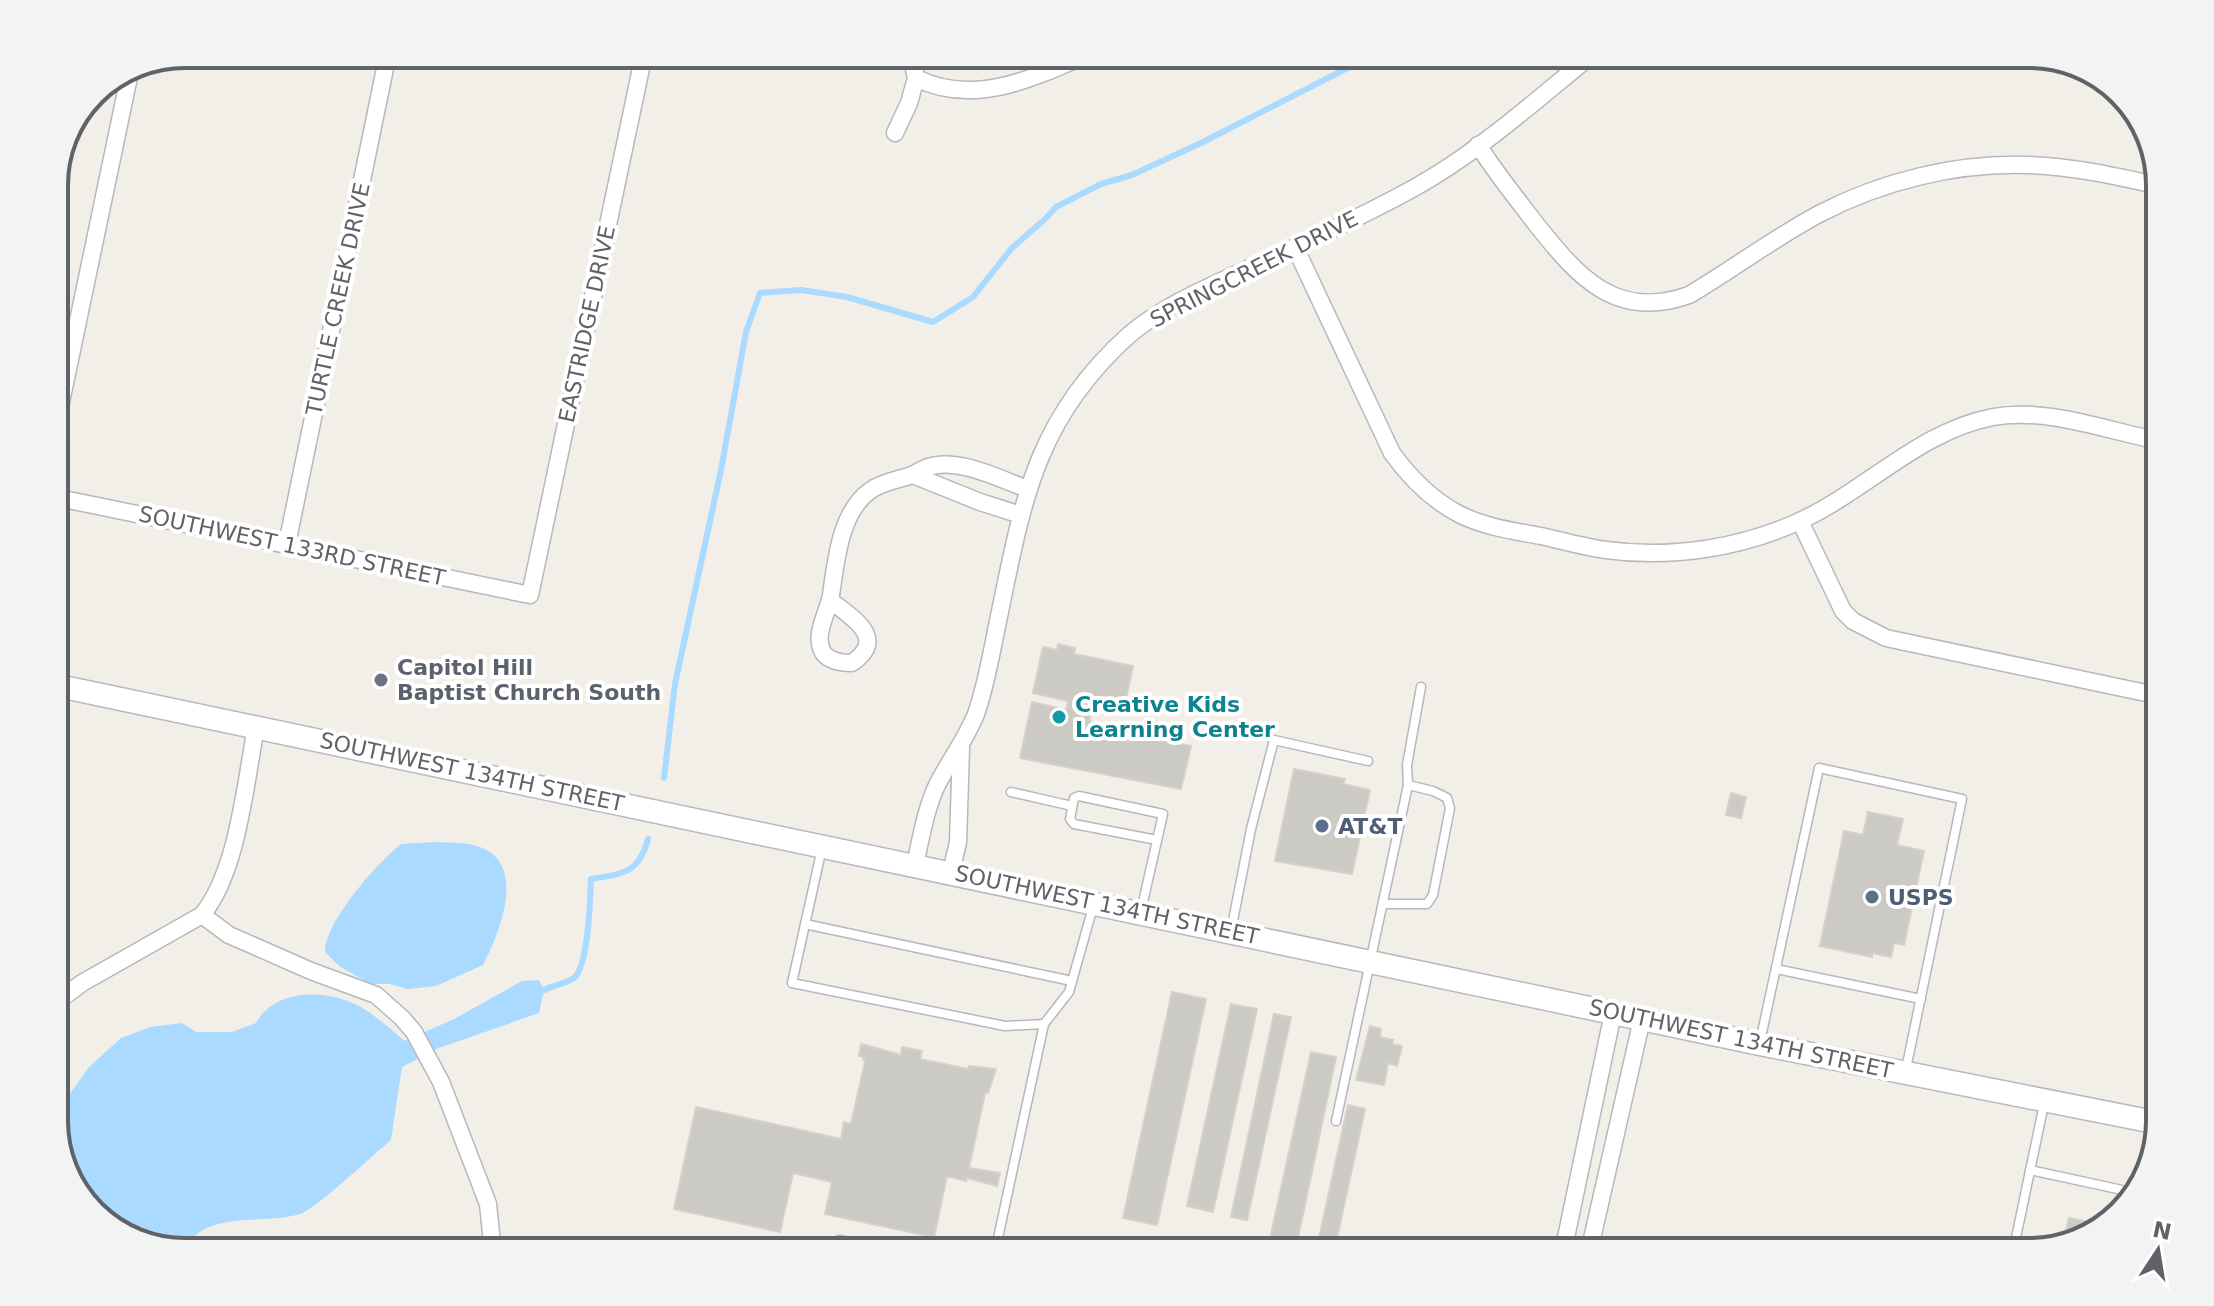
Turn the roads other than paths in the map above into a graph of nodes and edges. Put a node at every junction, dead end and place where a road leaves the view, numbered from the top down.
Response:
1 (385, 68) edge
2 (641, 68) edge
3 (914, 68) edge
4 (1054, 68) edge
5 (1575, 68) edge
6 (916, 78) junction
7 (128, 83) edge
8 (895, 133) dead end
9 (1478, 145) junction
10 (2146, 183) edge
11 (1295, 247) junction
12 (68, 369) edge
13 (2146, 438) edge
14 (913, 475) junction
15 (1028, 489) junction
16 (68, 500) edge
17 (1021, 515) junction
18 (1800, 521) junction
19 (287, 544) junction
20 (530, 595) joint
21 (830, 600) dead end
22 (1421, 687) dead end
23 (68, 688) edge
24 (2146, 693) edge
25 (256, 728) junction
26 (961, 747) junction
27 (1368, 761) dead end
28 (1408, 785) junction
29 (1011, 792) dead end
30 (1072, 806) junction
31 (1157, 840) junction
32 (823, 845) junction
33 (915, 865) junction
34 (951, 872) junction
35 (1094, 902) junction
36 (1384, 904) junction
37 (1141, 912) junction
38 (202, 915) junction
39 (805, 924) junction
40 (1231, 931) junction
41 (1371, 961) junction
42 (1776, 969) junction
43 (1072, 981) junction
44 (68, 994) edge
45 (1921, 999) junction
46 (1613, 1013) junction
47 (1642, 1019) junction
48 (1044, 1024) junction
49 (1760, 1044) junction
50 (1905, 1074) junction
51 (2045, 1101) junction
52 (2146, 1120) edge
53 (1336, 1121) dead end
54 (2030, 1170) junction
55 (2123, 1190) edge
56 (492, 1238) edge
57 (998, 1238) edge
58 (1566, 1238) edge
59 (1592, 1238) edge
60 (2016, 1238) edge

1 - 19 street, TURTLE CREEK DRIVE
2 - 20 street, EASTRIDGE DRIVE
3 - 6 street
4 - 6 street
5 - 9 street, SPRINGCREEK DRIVE
6 - 8 street
7 - 12 street
9 - 10 street
9 - 11 street, SPRINGCREEK DRIVE
11 - 15 street, SPRINGCREEK DRIVE
11 - 18 street
13 - 18 street
14 - 15 street
14 - 17 street
14 - 21 street
15 - 17 street, SPRINGCREEK DRIVE
16 - 19 street, SOUTHWEST 133RD STREET
17 - 26 street, SPRINGCREEK DRIVE
18 - 24 street
19 - 20 street, SOUTHWEST 133RD STREET
22 - 28 lane
23 - 25 main road, SOUTHWEST 134TH STREET
25 - 32 main road, SOUTHWEST 134TH STREET
25 - 38 street
26 - 33 street, SPRINGCREEK DRIVE
26 - 34 street, SPRINGCREEK DRIVE
27 - 40 lane
28 - 36 lane
28 - 36 lane
29 - 30 lane
30 - 31 lane
30 - 31 lane
31 - 37 lane
32 - 33 main road, SOUTHWEST 134TH STREET
32 - 39 lane
33 - 34 main road, SOUTHWEST 134TH STREET
34 - 35 main road, SOUTHWEST 134TH STREET
35 - 37 main road, SOUTHWEST 134TH STREET
35 - 43 lane
36 - 41 lane
37 - 40 main road, SOUTHWEST 134TH STREET
38 - 44 street
38 - 56 street
39 - 43 lane
39 - 48 lane
40 - 41 main road, SOUTHWEST 134TH STREET
41 - 46 main road, SOUTHWEST 134TH STREET
41 - 53 lane
42 - 45 lane
42 - 45 lane
42 - 49 lane
43 - 48 lane
45 - 50 lane
46 - 47 main road, SOUTHWEST 134TH STREET
46 - 58 street
47 - 49 main road, SOUTHWEST 134TH STREET
47 - 59 street
48 - 57 lane
49 - 50 main road, SOUTHWEST 134TH STREET
50 - 51 main road, SOUTHWEST 134TH STREET
51 - 52 main road, SOUTHWEST 134TH STREET
51 - 54 lane
54 - 55 lane
54 - 60 lane

